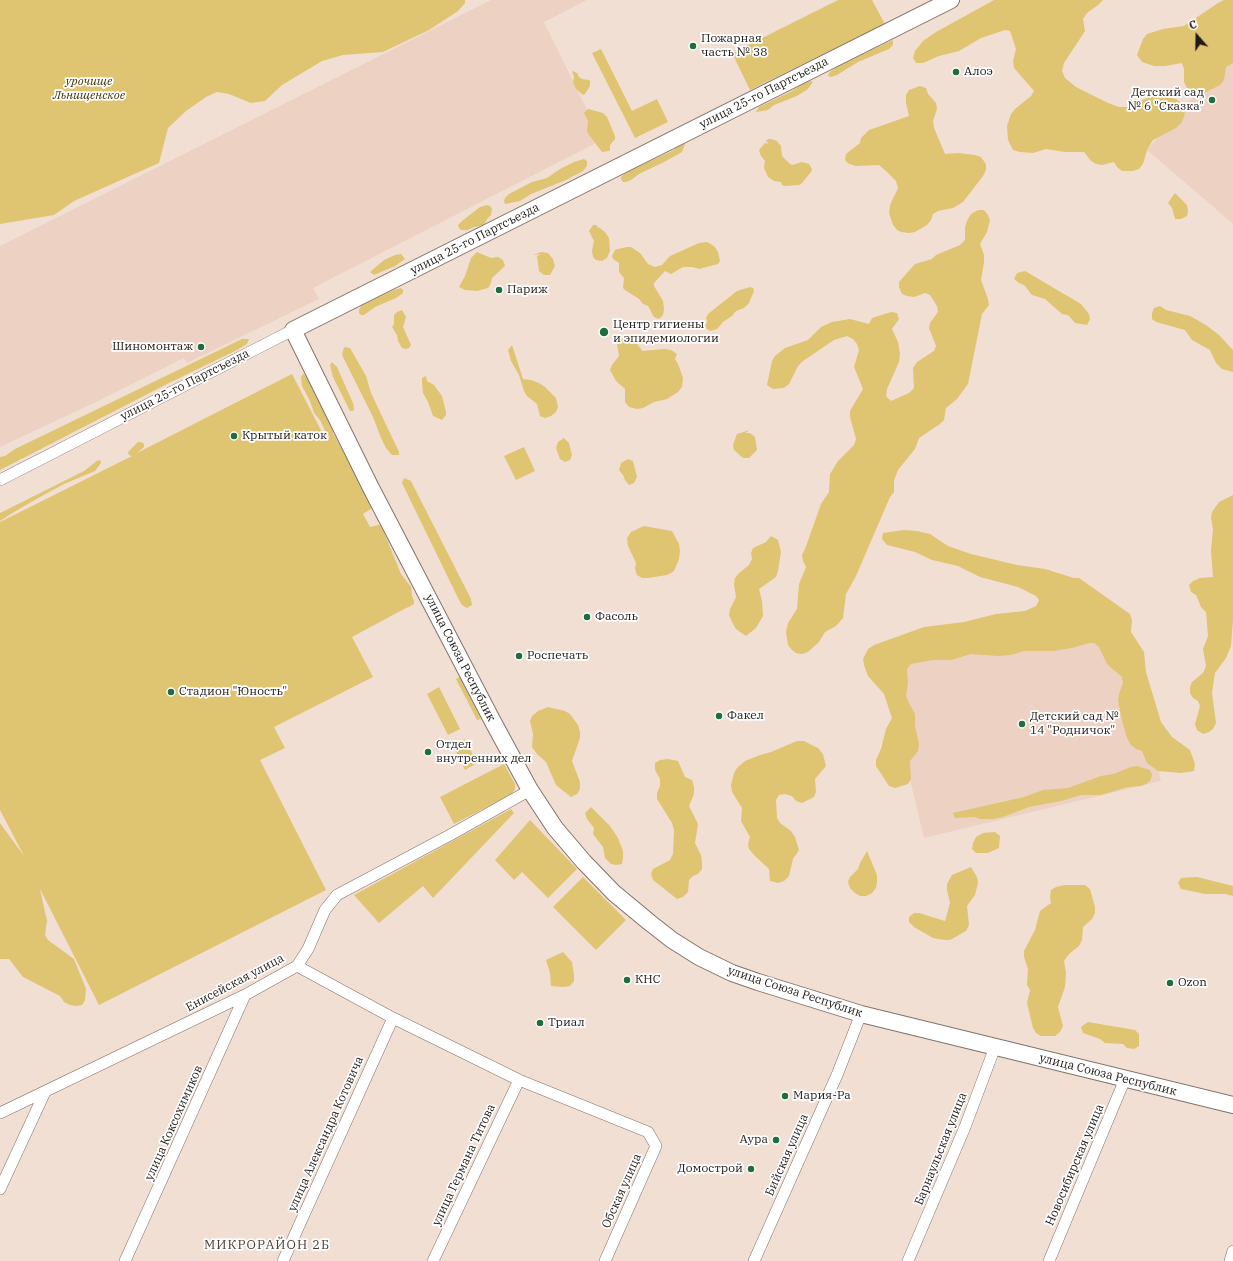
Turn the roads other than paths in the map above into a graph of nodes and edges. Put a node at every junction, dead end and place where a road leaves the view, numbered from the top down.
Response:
1 (950, 0) edge
2 (293, 330) junction
3 (0, 480) edge
4 (530, 790) junction
5 (297, 966) junction
6 (245, 995) junction
7 (861, 1014) junction
8 (393, 1018) junction
9 (995, 1047) junction
10 (1125, 1079) junction
11 (519, 1080) junction
12 (45, 1092) junction
13 (1233, 1105) edge
14 (0, 1113) edge
15 (0, 1189) edge
16 (1233, 1251) edge
17 (125, 1261) edge
18 (283, 1261) edge
19 (433, 1261) edge
20 (605, 1261) edge
21 (754, 1261) edge
22 (908, 1261) edge
23 (1049, 1261) edge
24 (1230, 1261) edge

1 - 2 street, улица 25-го Партсъезда
2 - 3 street, улица 25-го Партсъезда
2 - 4 street, улица Союза Республик
4 - 5 street, Енисейская улица
4 - 7 street, улица Союза Республик
5 - 6 street, Енисейская улица
5 - 8 street
6 - 12 street, Енисейская улица
6 - 17 street, улица Коксохимиков
7 - 9 street, улица Союза Республик
7 - 21 street, Бийская улица
8 - 11 street
8 - 18 street, улица Александра Котовича
9 - 10 street, улица Союза Республик
9 - 22 street, Барнаульская улица
10 - 13 street, улица Союза Республик
10 - 23 street, Новосибирская улица
11 - 19 street, улица Германа Титова
11 - 20 street, Обская улица
12 - 14 street, Енисейская улица
12 - 15 street
16 - 24 street

